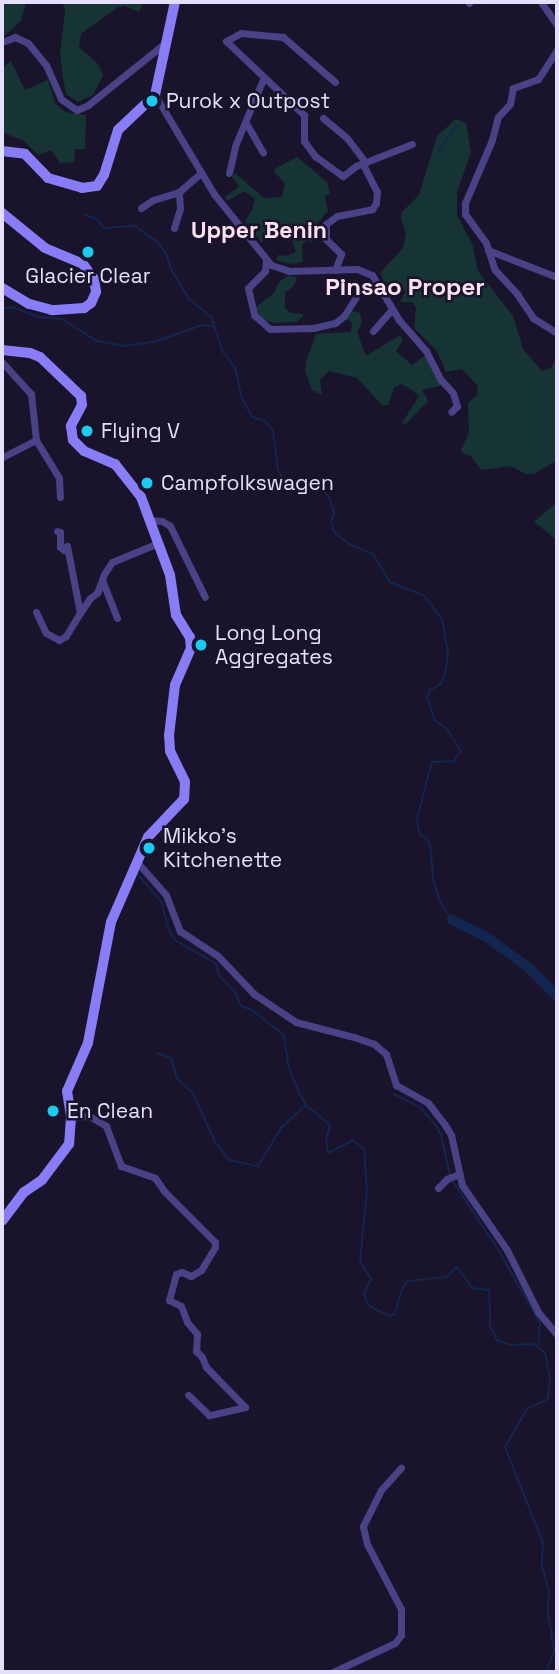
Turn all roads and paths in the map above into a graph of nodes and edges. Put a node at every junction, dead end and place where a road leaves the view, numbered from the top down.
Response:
1 (175, 2) edge
2 (541, 2) edge
3 (557, 25) edge
4 (2, 42) edge
5 (165, 43) junction
6 (557, 50) edge
7 (264, 77) junction
8 (335, 82) dead end
9 (155, 95) junction
10 (323, 118) dead end
11 (246, 123) junction
12 (412, 144) dead end
13 (2, 151) edge
14 (263, 153) dead end
15 (364, 164) junction
16 (201, 173) junction
17 (229, 173) dead end
18 (179, 192) junction
19 (141, 208) dead end
20 (2, 212) edge
21 (174, 228) dead end
22 (488, 250) junction
23 (267, 260) junction
24 (335, 270) junction
25 (557, 277) edge
26 (381, 287) junction
27 (2, 288) edge
28 (392, 309) junction
29 (373, 331) dead end
30 (557, 332) edge
31 (2, 350) edge
32 (2, 362) edge
33 (451, 412) dead end
34 (36, 440) junction
35 (2, 457) edge
36 (60, 497) dead end
37 (149, 520) junction
38 (57, 531) dead end
39 (158, 543) junction
40 (102, 580) junction
41 (205, 597) dead end
42 (36, 612) dead end
43 (80, 614) junction
44 (117, 618) dead end
45 (137, 862) junction
46 (71, 1116) junction
47 (454, 1176) junction
48 (438, 1188) dead end
49 (2, 1221) edge
50 (557, 1335) edge
51 (188, 1395) dead end
52 (401, 1468) dead end
53 (334, 1672) edge

1 - 5 main road
2 - 3 street
4 - 5 street
5 - 9 main road
6 - 22 street
7 - 8 street
7 - 11 street
7 - 15 street
9 - 13 main road
9 - 16 street
10 - 15 street
11 - 14 street
11 - 17 street
12 - 15 street
15 - 24 street
16 - 18 street
16 - 23 street
18 - 19 street
18 - 21 street
20 - 27 main road
22 - 25 street
22 - 30 street
23 - 24 street
23 - 26 street
24 - 26 street
26 - 28 street
28 - 29 street
28 - 33 street
31 - 37 main road
32 - 34 street
34 - 35 street
34 - 36 street
37 - 39 main road
37 - 41 street
38 - 43 street
39 - 40 street
39 - 45 main road
40 - 43 street
40 - 44 street
42 - 43 street
45 - 46 main road
45 - 47 street
46 - 49 main road
46 - 51 street
47 - 48 street
47 - 50 street
52 - 53 street

